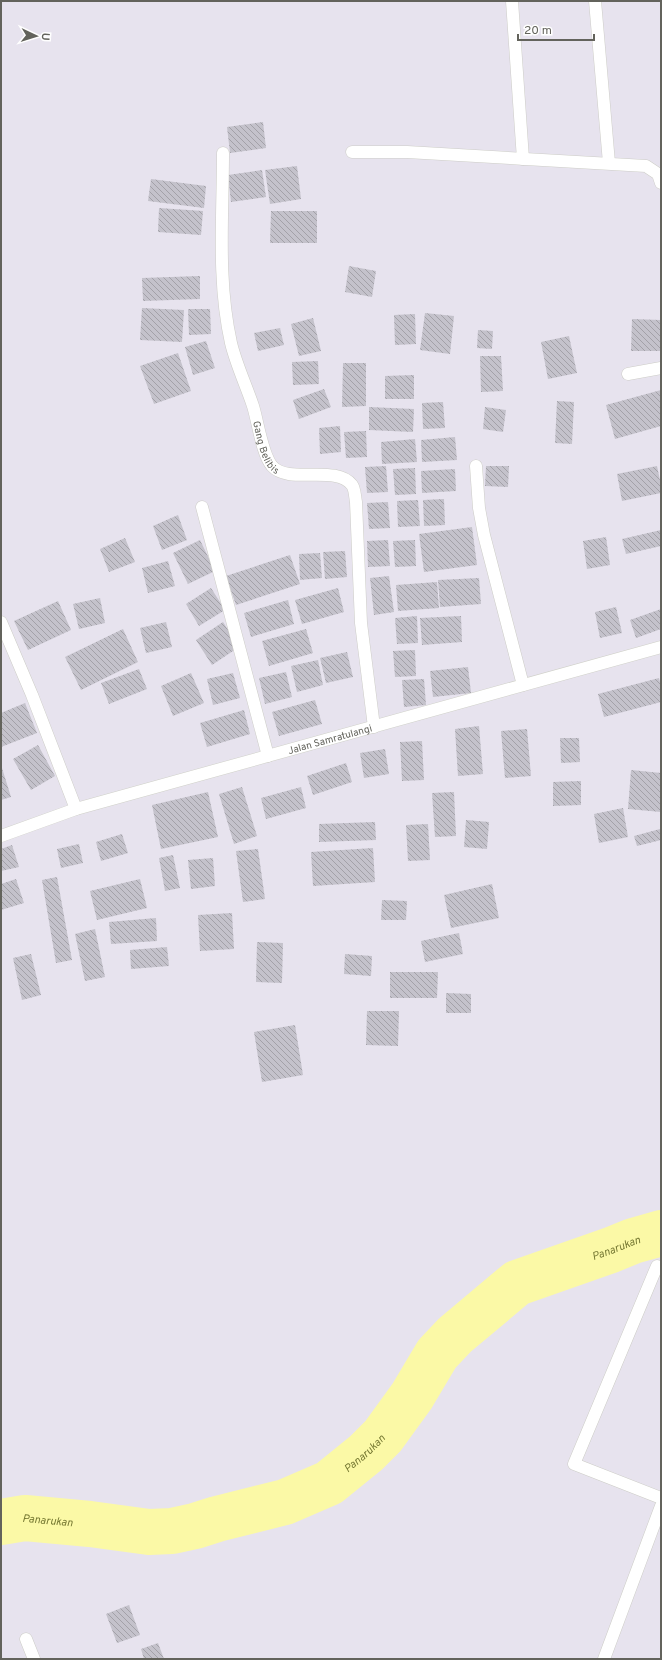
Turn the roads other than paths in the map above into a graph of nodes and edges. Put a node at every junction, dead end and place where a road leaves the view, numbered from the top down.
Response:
1 (512, 1) edge
2 (595, 1) edge
3 (352, 152) dead end
4 (223, 153) dead end
5 (523, 159) junction
6 (609, 163) junction
7 (661, 183) edge
8 (661, 368) edge
9 (628, 374) dead end
10 (476, 466) dead end
11 (202, 508) dead end
12 (1, 622) edge
13 (661, 647) edge
14 (523, 685) junction
15 (374, 727) junction
16 (268, 756) junction
17 (76, 809) junction
18 (1, 836) edge
19 (656, 1266) dead end
20 (661, 1498) edge
21 (661, 1506) edge
22 (26, 1639) dead end
23 (34, 1659) edge
24 (604, 1659) edge

1 - 5 street
2 - 6 street
3 - 5 street
4 - 15 street, Gang Belibis
5 - 6 street
6 - 7 street
8 - 9 street
10 - 14 street
11 - 16 street
12 - 17 street
13 - 14 street, Jalan Samratulangi
14 - 15 street, Jalan Samratulangi
15 - 16 street, Jalan Samratulangi
16 - 17 street, Jalan Samratulangi
17 - 18 street, Jalan Samratulangi
19 - 20 street
21 - 24 street
22 - 23 street

